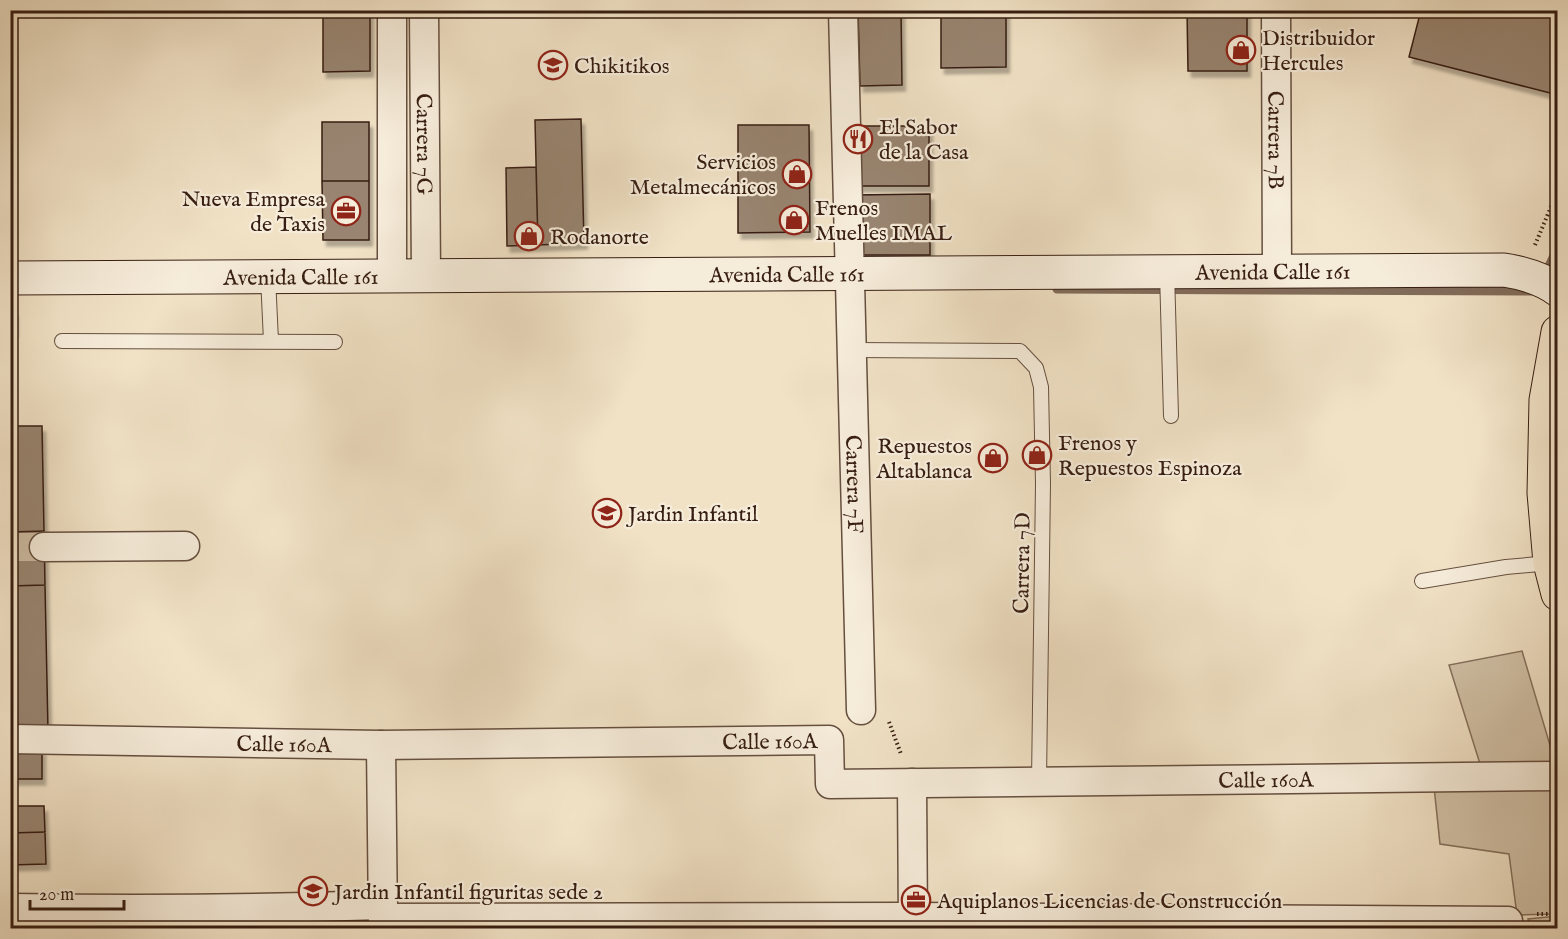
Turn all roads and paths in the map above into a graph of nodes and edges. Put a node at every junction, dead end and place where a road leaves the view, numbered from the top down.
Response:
1 (392, 10) edge
2 (424, 10) edge
3 (843, 10) edge
4 (1276, 10) edge
5 (1557, 190) edge
6 (1534, 250) dead end
7 (1277, 271) junction
8 (1167, 272) junction
9 (849, 274) junction
10 (392, 276) junction
11 (426, 276) junction
12 (268, 277) junction
13 (10, 278) edge
14 (1557, 291) edge
15 (1557, 332) edge
16 (62, 341) dead end
17 (271, 341) junction
18 (335, 342) dead end
19 (851, 350) junction
20 (1172, 416) dead end
21 (185, 546) dead end
22 (44, 547) tunnel mouth
23 (1554, 579) edge
24 (1422, 581) dead end
25 (861, 710) joint
26 (10, 739) edge
27 (381, 745) junction
28 (1557, 776) edge
29 (1039, 781) junction
30 (912, 783) junction
31 (10, 908) edge
32 (383, 917) edge
33 (117, 919) edge
34 (274, 919) edge
35 (1508, 921) dead end
36 (914, 923) edge

1 - 10 street, Carrera 7G
2 - 11 street, Carrera 7G
3 - 9 street, Carrera 7F
4 - 7 street, Carrera 7B
5 - 6 path
7 - 8 main road, Avenida Calle 161
7 - 14 main road, Avenida Calle 161
8 - 9 main road, Avenida Calle 161
8 - 20 lane
9 - 11 main road, Avenida Calle 161
9 - 19 street, Carrera 7F
10 - 11 main road, Avenida Calle 161
10 - 12 main road, Avenida Calle 161
12 - 13 main road, Avenida Calle 161
12 - 17 lane
15 - 23 main road
16 - 17 lane
17 - 18 lane
19 - 25 street, Carrera 7F
19 - 29 lane, Carrera 7D
21 - 22 street
23 - 24 lane
25 - 30 path
26 - 27 street, Calle 160A
27 - 30 street, Calle 160A
27 - 32 street
28 - 29 street, Calle 160A
29 - 30 street, Calle 160A
30 - 36 street
31 - 33 street
32 - 34 street
32 - 36 street
33 - 34 street
35 - 36 street

